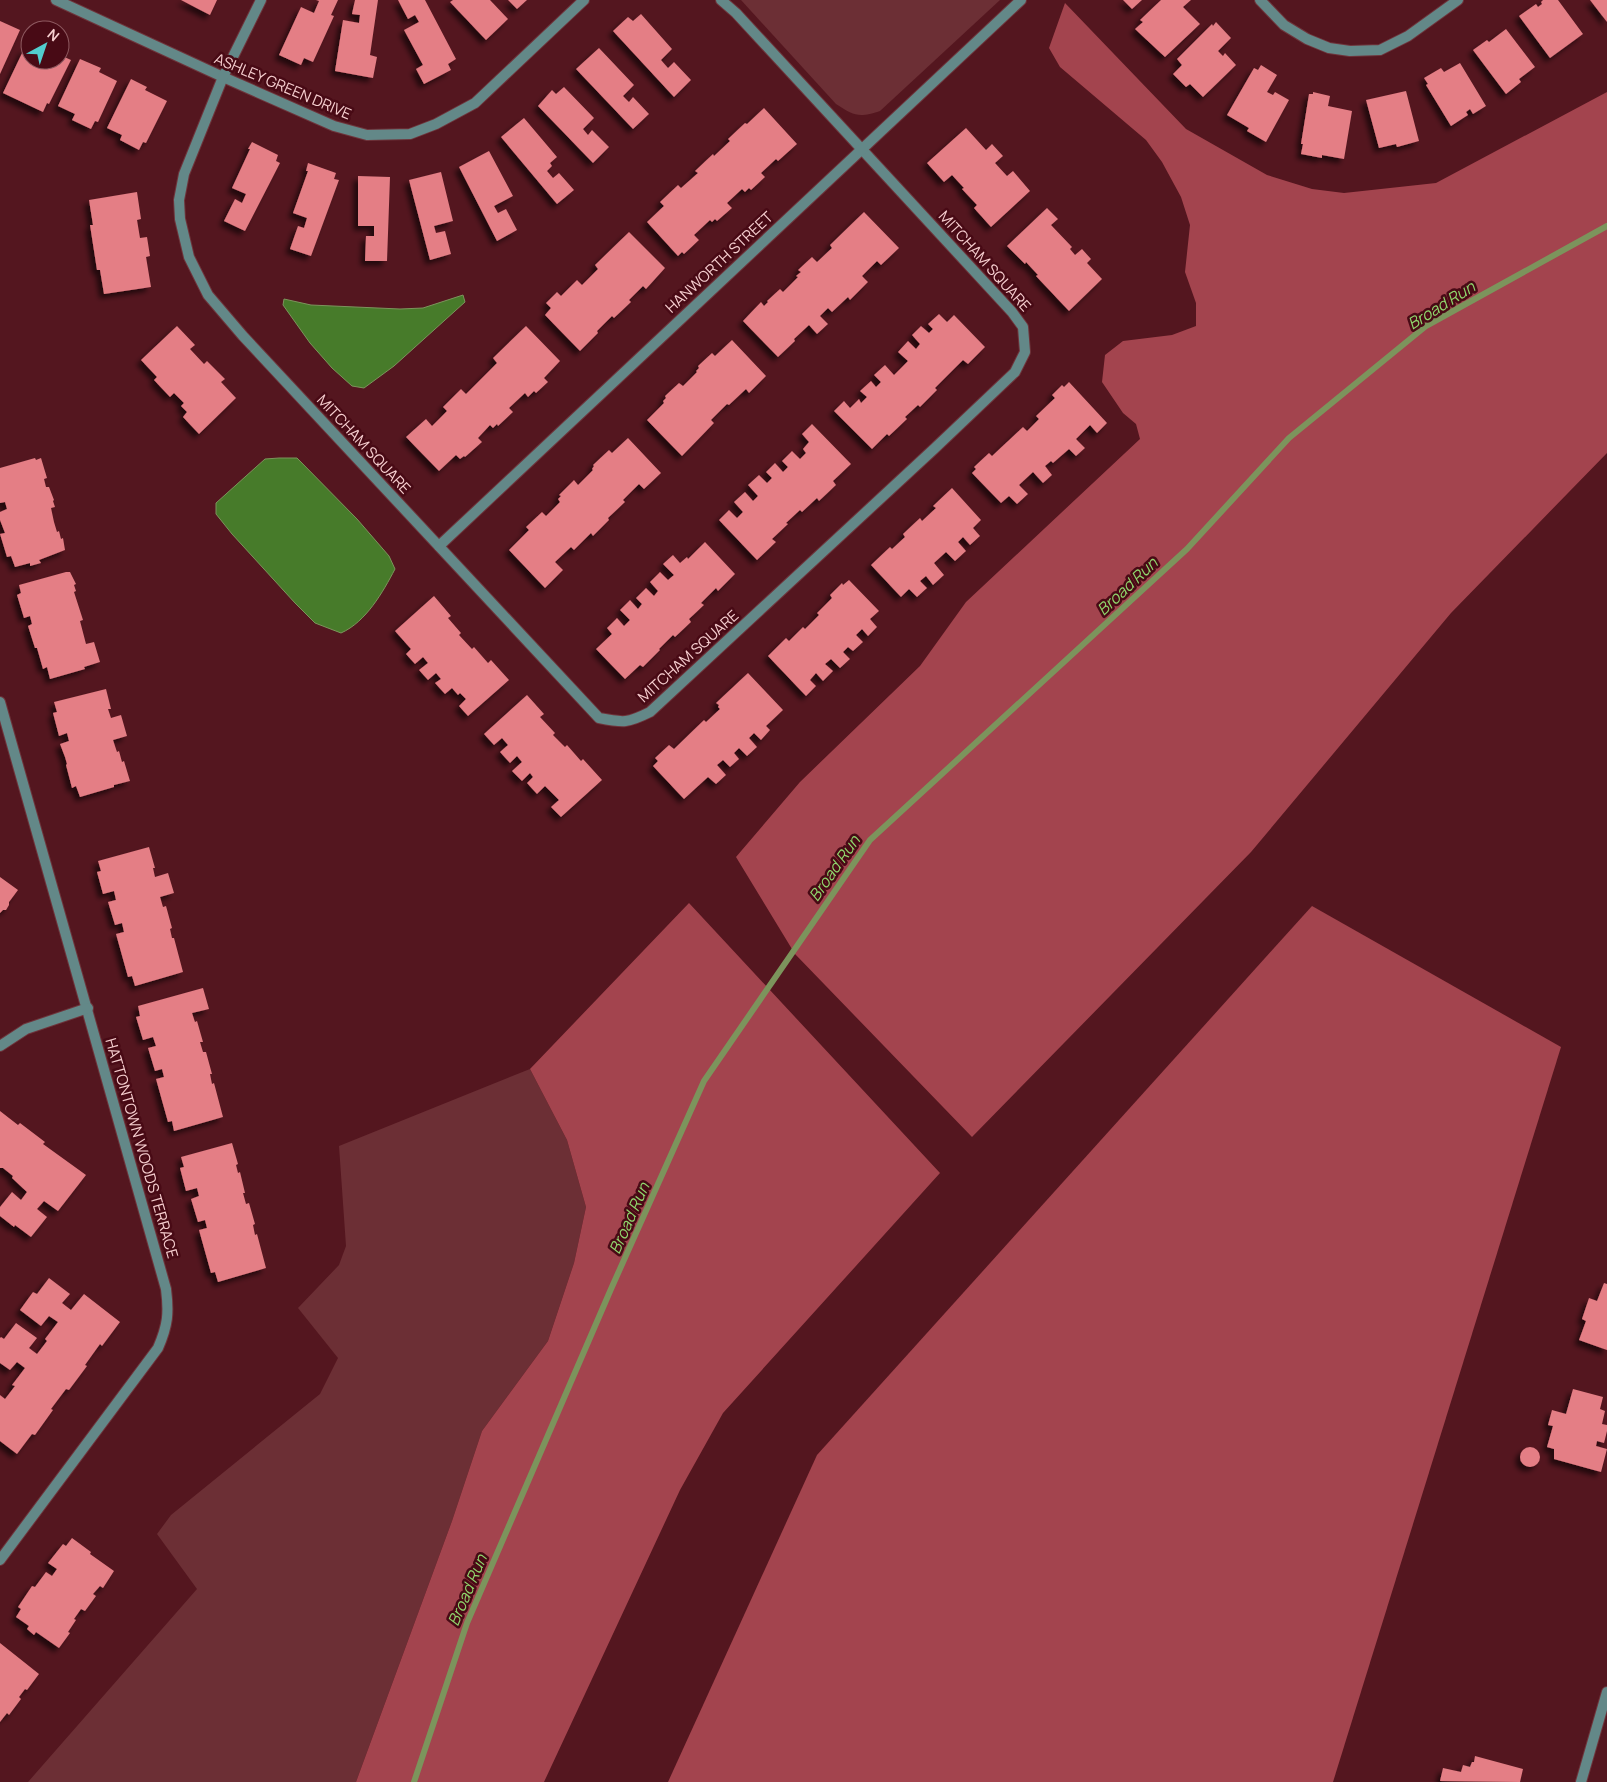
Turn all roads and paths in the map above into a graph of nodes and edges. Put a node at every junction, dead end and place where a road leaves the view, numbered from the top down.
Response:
1 (56, 0) edge
2 (261, 0) edge
3 (584, 0) edge
4 (721, 0) edge
5 (1021, 0) edge
6 (1260, 0) edge
7 (1458, 0) edge
8 (223, 77) junction
9 (862, 149) junction
10 (438, 546) junction
11 (0, 702) edge
12 (88, 1008) junction
13 (0, 1046) edge
14 (0, 1560) edge
15 (1607, 1692) edge
16 (1581, 1782) edge

1 - 8 street, ASHLEY GREEN DRIVE
2 - 8 street, MITCHAM SQUARE
3 - 8 street, ASHLEY GREEN DRIVE
4 - 9 street, MITCHAM SQUARE
5 - 9 street, HANWORTH STREET
6 - 7 street
8 - 10 street, MITCHAM SQUARE
9 - 10 street, HANWORTH STREET
9 - 10 street, MITCHAM SQUARE
11 - 12 street, HATTONTOWN WOODS TERRACE
12 - 13 street
12 - 14 street, HATTONTOWN WOODS TERRACE
15 - 16 street

